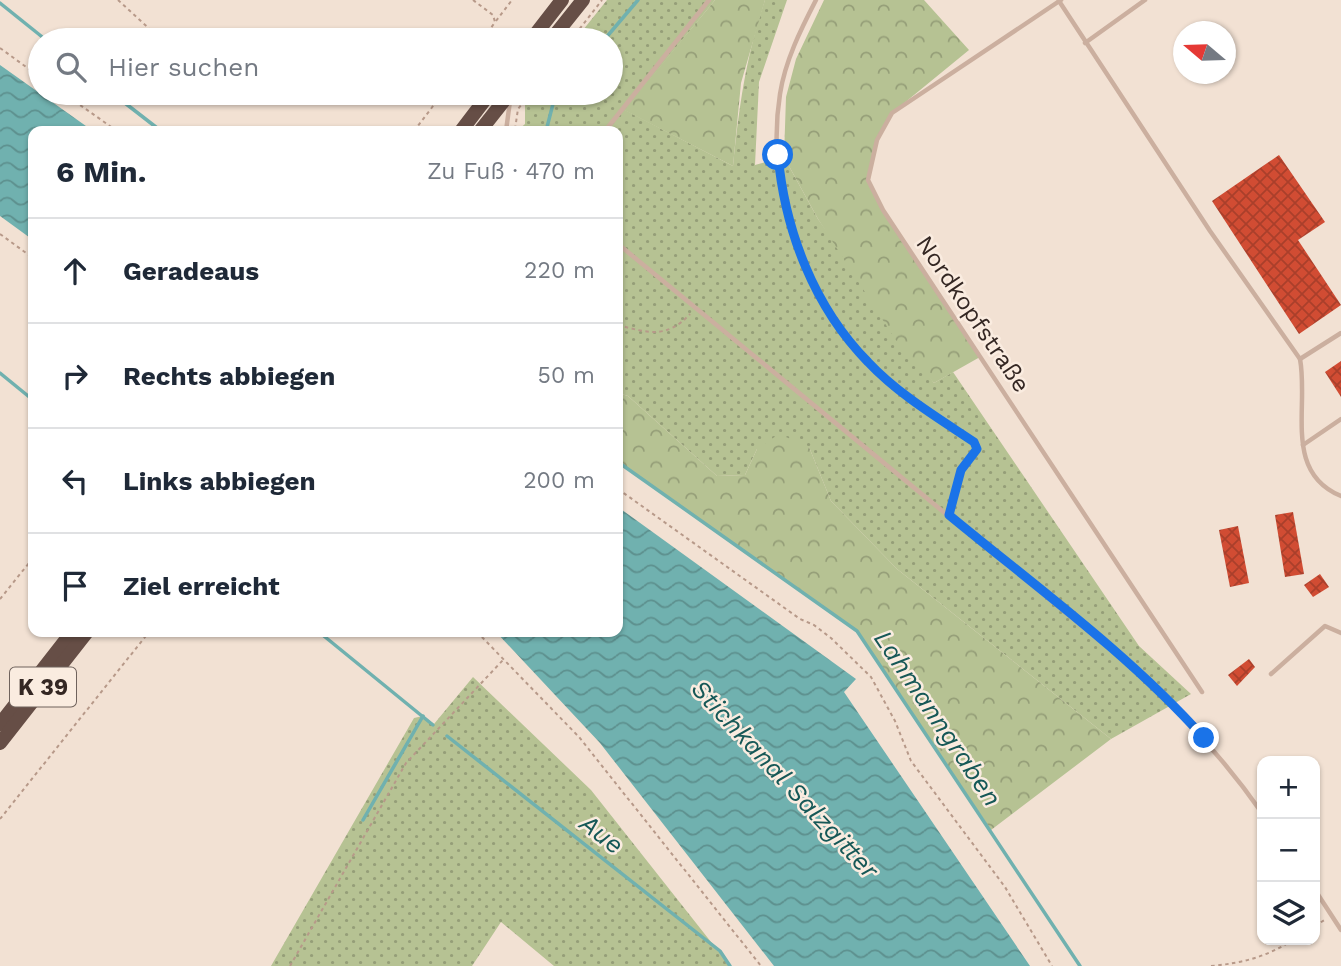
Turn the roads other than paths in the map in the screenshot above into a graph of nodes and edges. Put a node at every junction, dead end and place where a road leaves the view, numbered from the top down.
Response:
1 (562, 0) edge
2 (583, 0) edge
3 (709, 0) edge
4 (816, 0) edge
5 (1145, 0) edge
6 (1060, 1) edge
7 (540, 28) edge
8 (561, 28) edge
9 (1085, 43) junction
10 (481, 105) edge
11 (501, 105) edge
12 (510, 105) edge
13 (465, 126) edge
14 (484, 126) edge
15 (508, 126) edge
16 (609, 126) edge
17 (623, 248) edge
18 (1341, 333) edge
19 (1300, 359) junction
20 (1341, 419) edge
21 (1302, 445) junction
22 (1341, 496) edge
23 (949, 515) junction
24 (1341, 633) edge
25 (68, 637) edge
26 (82, 637) edge
27 (1271, 674) dead end
28 (1202, 692) dead end
29 (0, 724) edge
30 (0, 743) edge
31 (1257, 806) edge
32 (1320, 898) edge
33 (1341, 930) edge

1 - 7 highway
2 - 8 highway
3 - 16 lane
4 - 23 lane
5 - 9 lane
6 - 9 lane, Nordkopfstraße
6 - 28 lane, Nordkopfstraße
9 - 19 lane, Nordkopfstraße
10 - 13 highway
11 - 14 highway
12 - 15 lane
17 - 23 lane
18 - 19 lane
19 - 21 lane, Nordkopfstraße
20 - 21 lane
21 - 22 lane, Nordkopfstraße
23 - 31 lane
24 - 27 lane
25 - 29 highway, K 39
26 - 30 highway, K 39
32 - 33 lane

